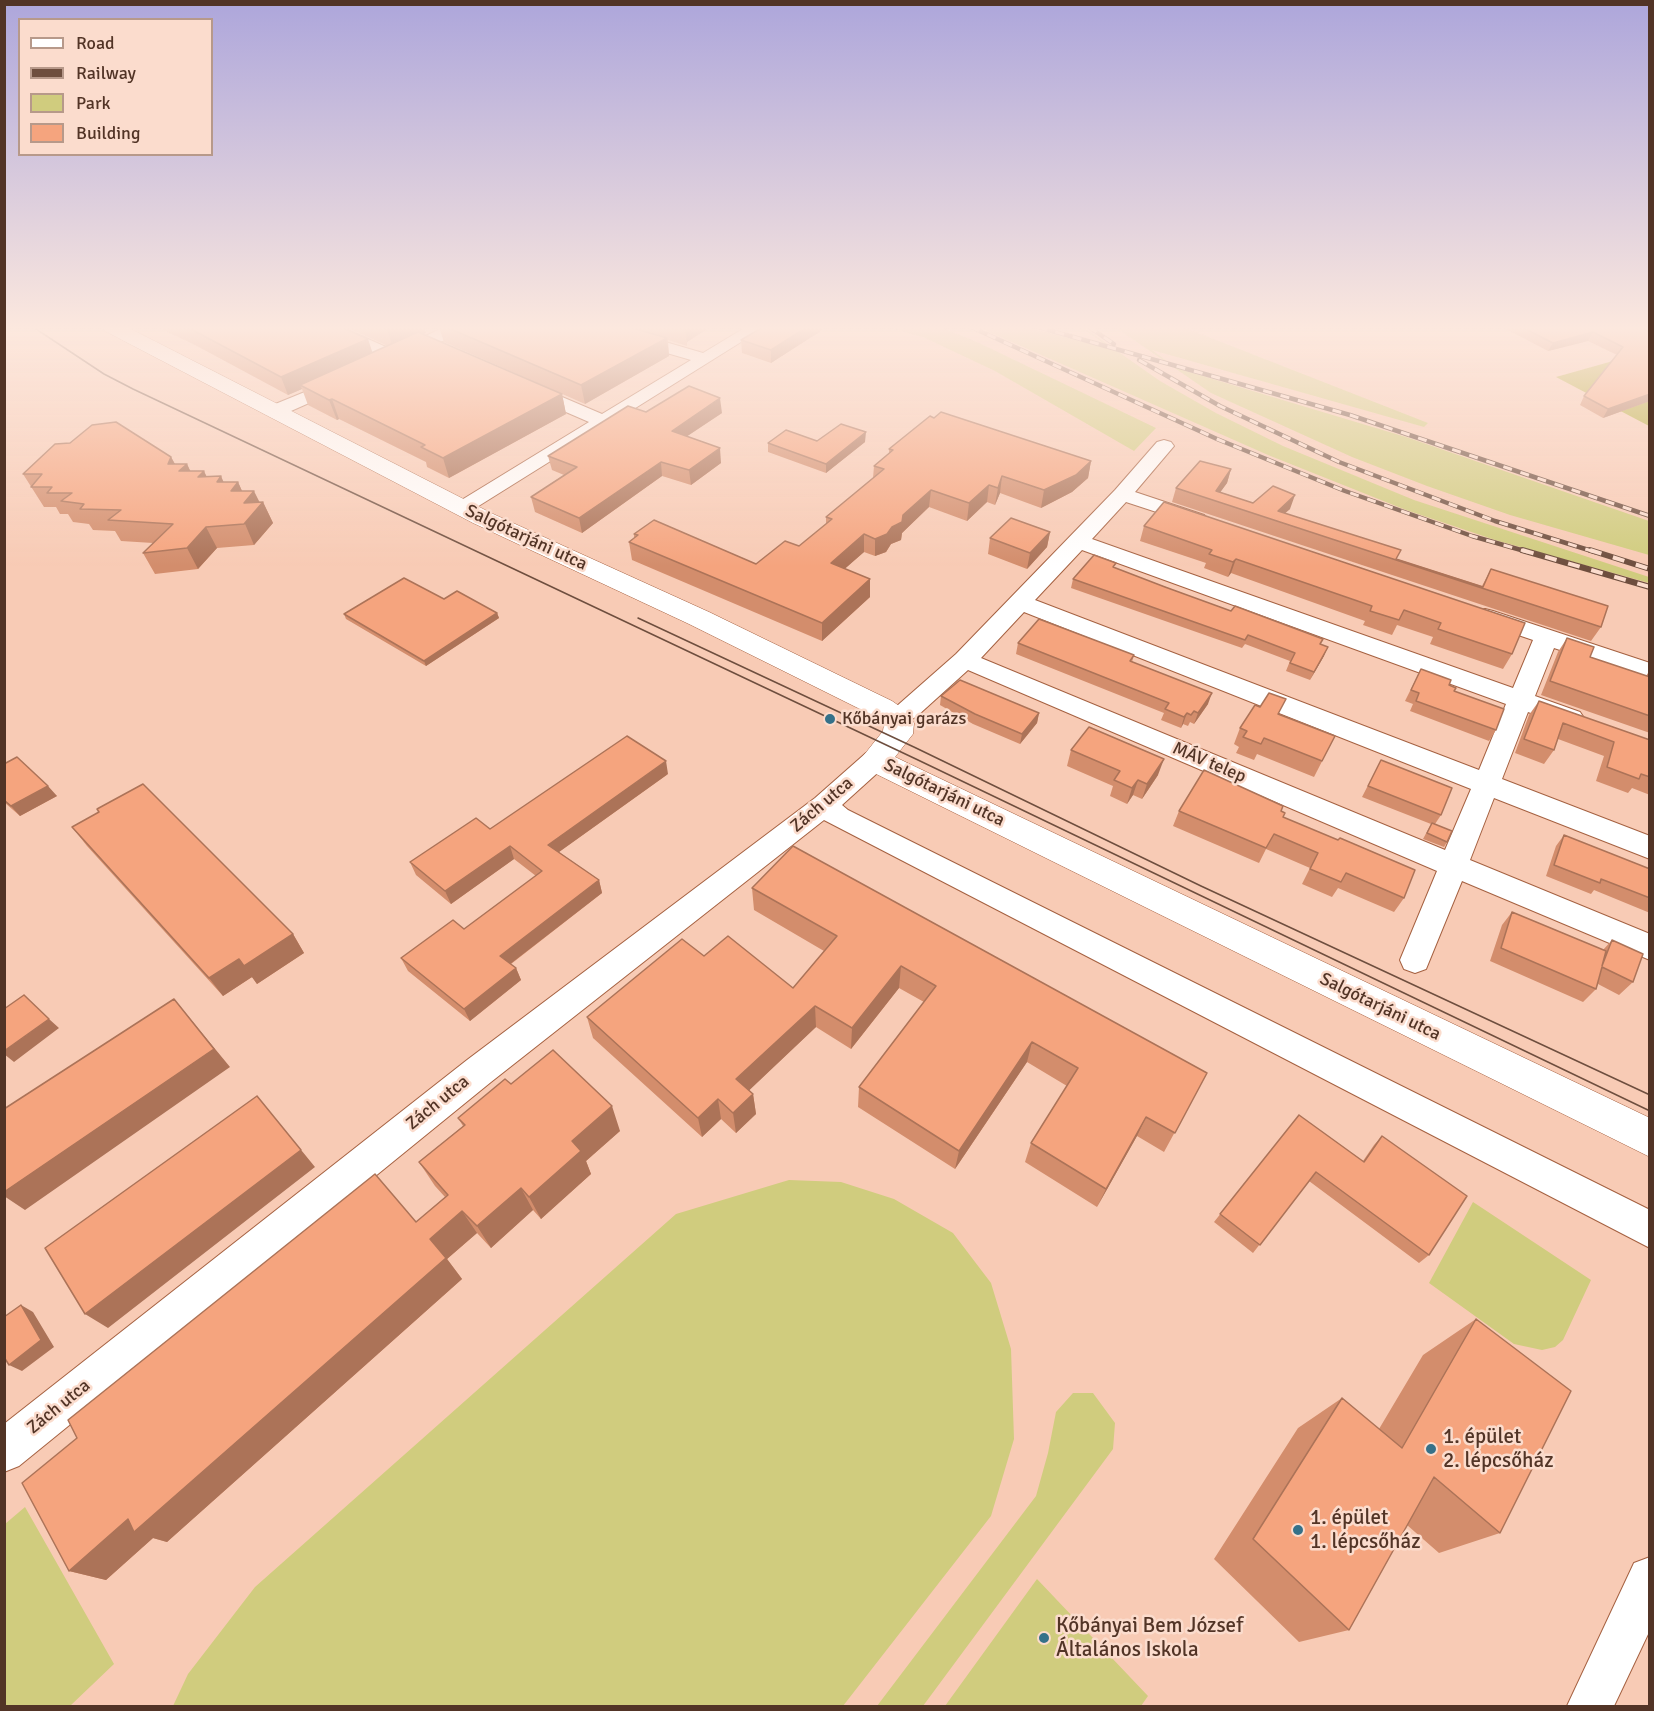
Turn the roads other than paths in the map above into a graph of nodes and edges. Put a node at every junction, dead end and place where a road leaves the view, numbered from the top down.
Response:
1 (267, 407) edge
2 (284, 407) edge
3 (569, 407) edge
4 (626, 407) edge
5 (275, 411) junction
6 (602, 421) junction
7 (1164, 446) dead end
8 (1122, 494) junction
9 (462, 508) junction
10 (1222, 528) edge
11 (1078, 541) junction
12 (1020, 602) junction
13 (1468, 610) edge
14 (1546, 637) junction
15 (965, 660) junction
16 (1650, 672) edge
17 (1520, 700) junction
18 (895, 717) junction
19 (1596, 727) edge
20 (875, 760) junction
21 (1485, 784) junction
22 (825, 805) junction
23 (1650, 848) edge
24 (1452, 865) junction
25 (1650, 948) edge
26 (1416, 960) dead end
27 (1650, 1138) edge
28 (1650, 1230) edge
29 (4, 1450) edge
30 (1650, 1579) edge
31 (1590, 1707) edge

1 - 5 street, Salgótarjáni utca
2 - 5 street
3 - 6 street
4 - 6 street
5 - 9 street, Salgótarjáni utca
6 - 9 street
7 - 8 street
8 - 10 street
8 - 11 street
9 - 18 street, Salgótarjáni utca
11 - 12 street
11 - 17 street
12 - 15 street
12 - 21 street
13 - 14 street
14 - 16 street
14 - 17 street
15 - 18 street
15 - 24 street, MÁV telep
17 - 19 street
17 - 21 street
18 - 20 street, Salgótarjáni utca
20 - 22 street, Zách utca
20 - 27 street, Salgótarjáni utca
21 - 23 street
21 - 24 street
22 - 28 street
22 - 29 street, Zách utca
24 - 25 street, MÁV telep
24 - 26 street
30 - 31 street

